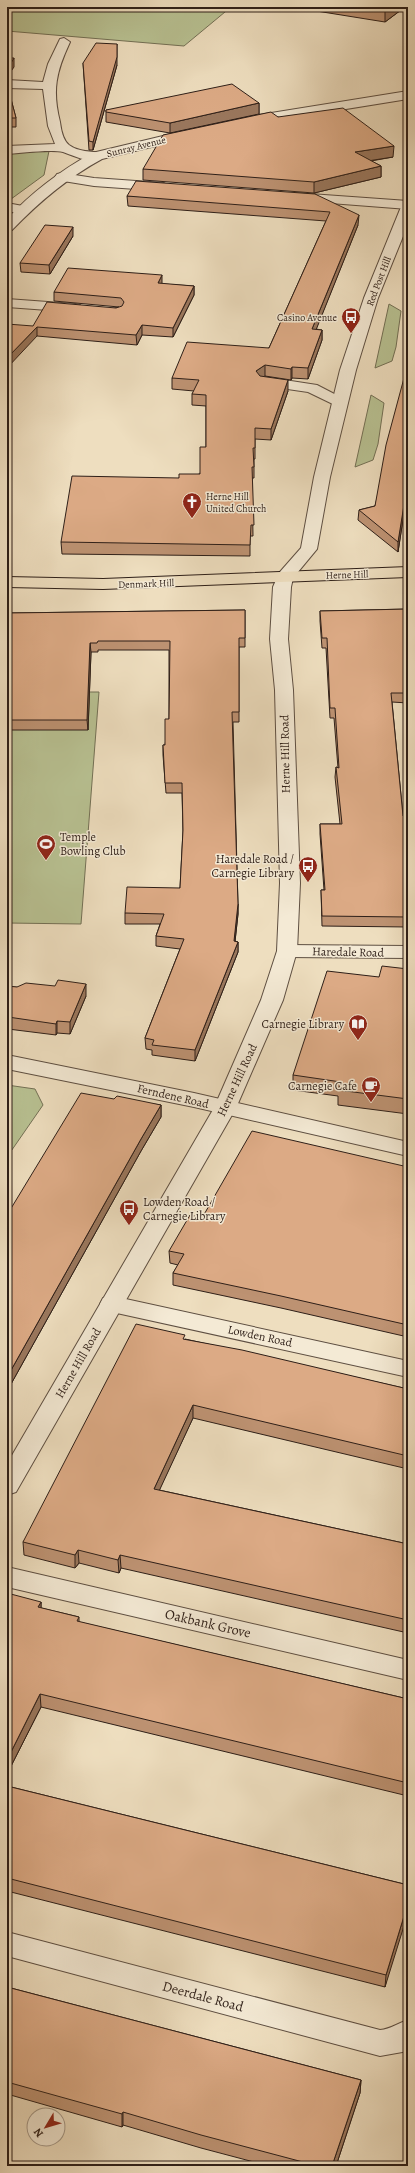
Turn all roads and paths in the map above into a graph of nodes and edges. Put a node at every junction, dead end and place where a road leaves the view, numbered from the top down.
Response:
1 (64, 42) dead end
2 (7, 84) edge
3 (48, 86) junction
4 (408, 95) edge
5 (233, 124) edge
6 (197, 131) edge
7 (64, 148) junction
8 (7, 150) edge
9 (98, 156) junction
10 (62, 177) junction
11 (180, 188) edge
12 (282, 196) edge
13 (408, 206) edge
14 (7, 207) edge
15 (23, 210) junction
16 (7, 227) edge
17 (7, 303) edge
18 (92, 310) edge
19 (265, 382) edge
20 (339, 402) junction
21 (408, 572) edge
22 (285, 577) junction
23 (7, 582) edge
24 (287, 951) junction
25 (408, 952) edge
26 (7, 1062) edge
27 (225, 1108) junction
28 (408, 1149) edge
29 (112, 1304) junction
30 (408, 1369) edge
31 (7, 1486) edge
32 (7, 1577) edge
33 (408, 1670) edge
34 (7, 1944) edge
35 (403, 2037) edge

1 - 3 street
2 - 3 street
3 - 7 street
4 - 5 street
6 - 9 street, Sunray Avenue
7 - 8 street
7 - 9 street
9 - 10 street, Sunray Avenue
10 - 11 street
10 - 15 street, Sunray Avenue
12 - 13 street
13 - 20 street, Red Post Hill
14 - 15 street
15 - 16 street, Sunray Avenue
17 - 18 street
19 - 20 street
20 - 22 street, Red Post Hill
21 - 22 main road, Herne Hill
22 - 23 main road, Denmark Hill
22 - 24 street, Herne Hill Road
24 - 25 street, Haredale Road
24 - 27 street, Herne Hill Road
26 - 27 street, Ferndene Road
27 - 28 street, Ferndene Road
27 - 29 street, Herne Hill Road
29 - 30 street, Lowden Road
29 - 31 street, Herne Hill Road
32 - 33 street, Oakbank Grove
34 - 35 street, Deerdale Road

